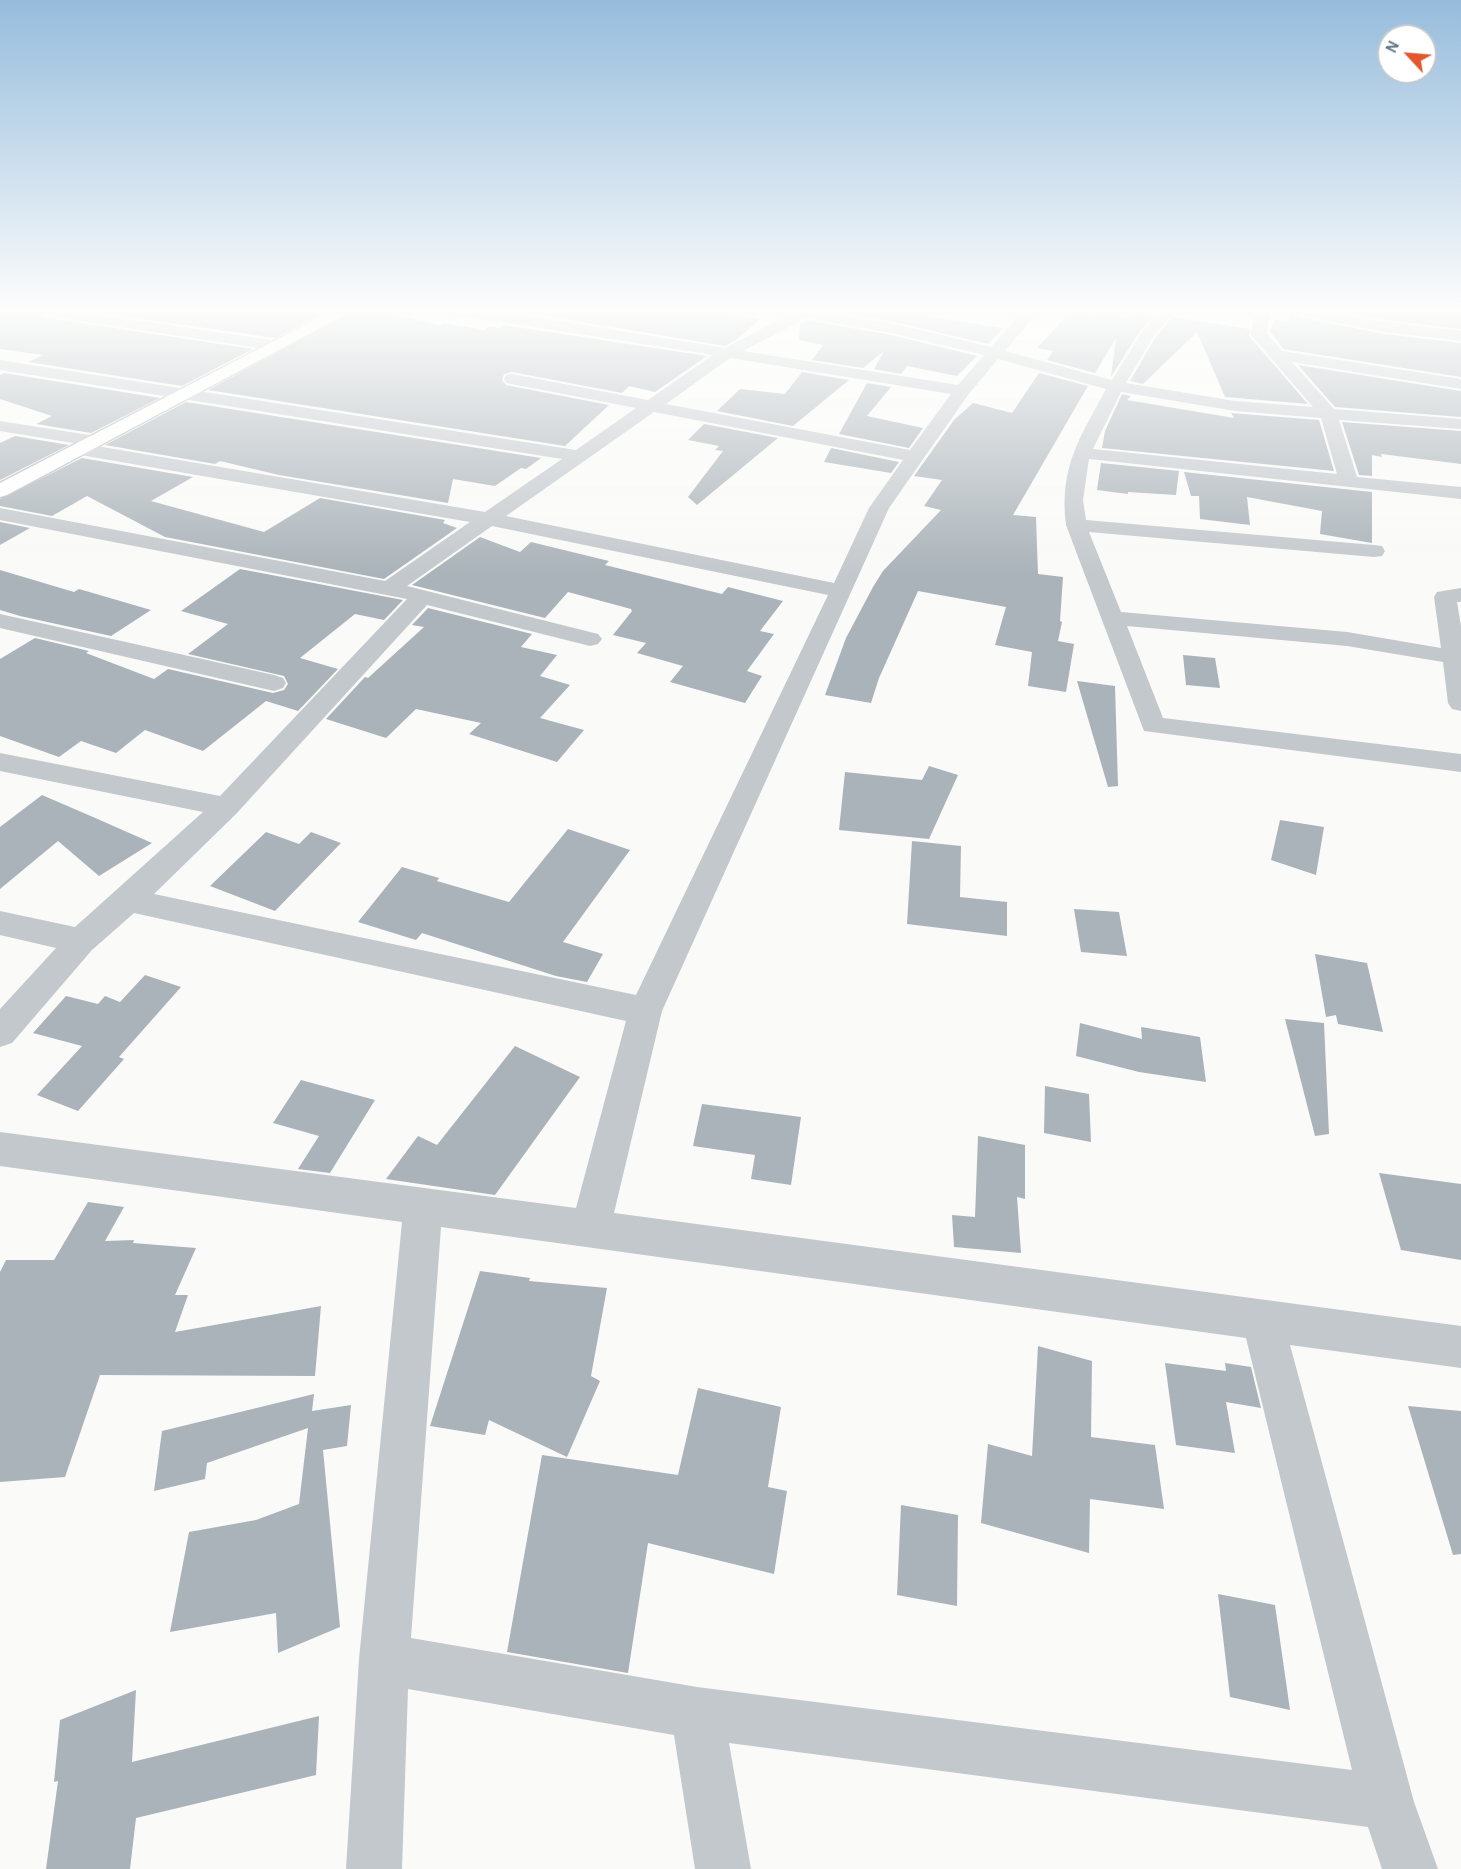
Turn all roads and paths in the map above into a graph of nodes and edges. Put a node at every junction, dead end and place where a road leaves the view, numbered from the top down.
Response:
1 (175, 399) edge
2 (210, 399) edge
3 (615, 399) edge
4 (660, 399) edge
5 (956, 399) edge
6 (1109, 399) edge
7 (1195, 399) edge
8 (1315, 399) edge
9 (650, 406) junction
10 (1328, 413) junction
11 (1461, 424) edge
12 (0, 426) edge
13 (88, 445) junction
14 (1081, 453) junction
15 (580, 456) junction
16 (915, 457) junction
17 (1349, 482) junction
18 (0, 491) edge
19 (1461, 493) edge
20 (0, 514) edge
21 (489, 519) junction
22 (1076, 525) junction
23 (1374, 551) dead end
24 (389, 588) junction
25 (841, 591) junction
26 (1461, 595) edge
27 (422, 597) junction
28 (1111, 618) junction
29 (0, 621) edge
30 (590, 639) dead end
31 (1454, 657) junction
32 (274, 683) dead end
33 (1461, 703) edge
34 (0, 762) edge
35 (1461, 763) edge
36 (226, 807) junction
37 (128, 900) junction
38 (0, 924) edge
39 (81, 942) junction
40 (645, 1011) junction
41 (0, 1033) edge
42 (0, 1149) edge
43 (423, 1206) junction
44 (591, 1228) junction
45 (1262, 1320) junction
46 (1461, 1347) edge
47 (384, 1659) junction
48 (697, 1713) junction
49 (1387, 1802) junction
50 (374, 1869) edge
51 (723, 1869) edge
52 (1410, 1869) edge

1 - 13 street
2 - 15 street
3 - 9 street
4 - 9 street
5 - 16 street
6 - 14 street
7 - 10 street
8 - 10 street
9 - 15 street
9 - 16 street
10 - 11 street
10 - 17 street
12 - 13 street
13 - 18 street
13 - 21 street
14 - 17 street
14 - 22 street
15 - 21 street
16 - 25 street
17 - 19 street
20 - 24 street
21 - 24 street
21 - 25 street
22 - 23 street
22 - 28 street
24 - 27 street
25 - 40 street
26 - 31 street
27 - 30 street
27 - 36 street
28 - 31 street
28 - 35 street
29 - 32 street
31 - 33 street
34 - 36 street
36 - 37 street
37 - 39 street
37 - 40 street
38 - 39 street
39 - 41 street
40 - 44 street
42 - 43 street
43 - 44 street
43 - 47 street
44 - 45 street
45 - 46 street
45 - 49 street
47 - 48 street
47 - 50 street
48 - 49 street
48 - 51 street
49 - 52 street

